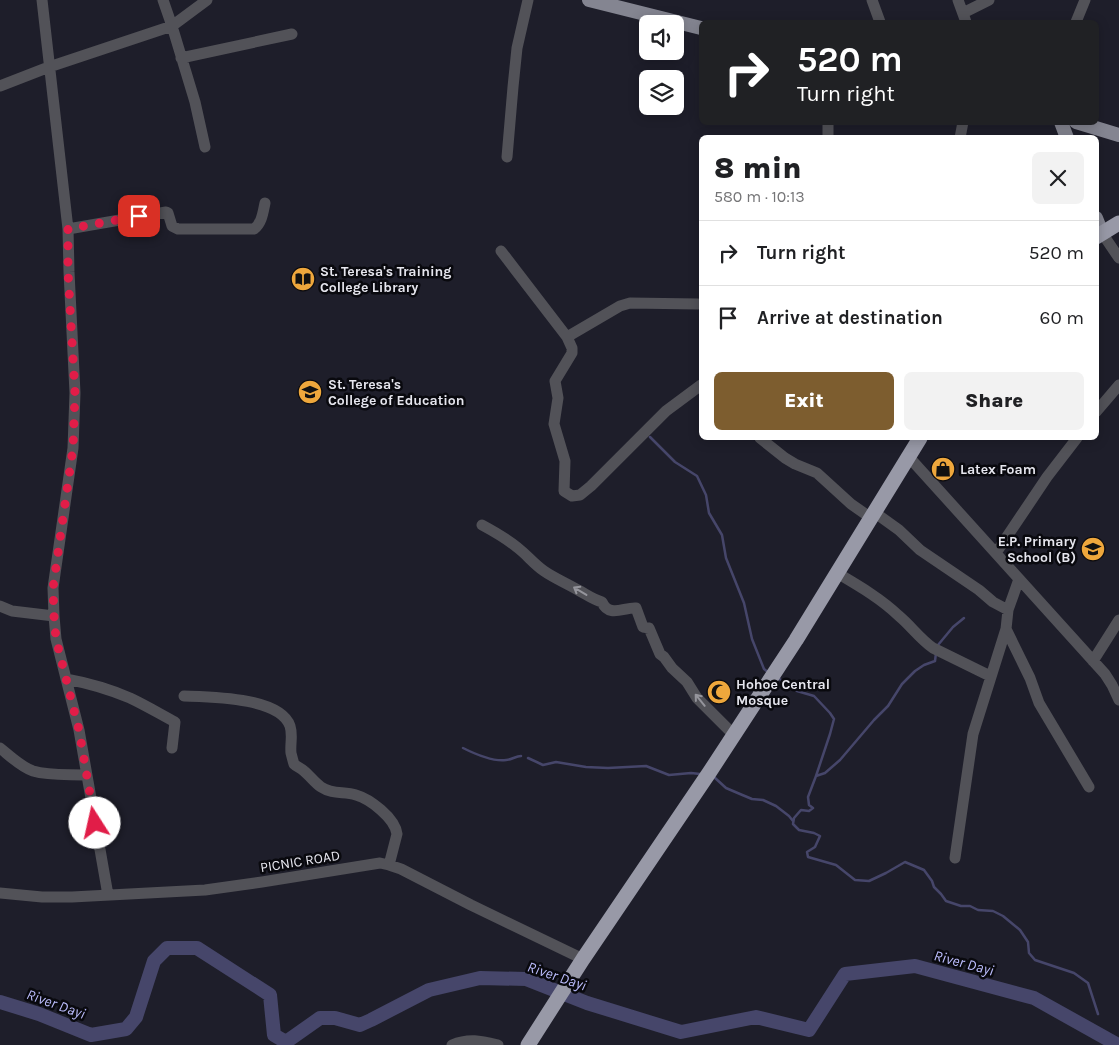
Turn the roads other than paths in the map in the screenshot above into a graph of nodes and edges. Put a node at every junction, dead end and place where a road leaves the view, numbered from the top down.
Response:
1 (42, 0) edge
2 (163, 0) edge
3 (207, 0) edge
4 (528, 0) edge
5 (589, 0) edge
6 (872, 0) edge
7 (958, 0) edge
8 (989, 0) edge
9 (1085, 0) edge
10 (609, 2) edge
11 (964, 18) edge
12 (879, 20) edge
13 (1077, 20) edge
14 (172, 26) junction
15 (699, 27) edge
16 (292, 34) dead end
17 (181, 58) junction
18 (49, 67) junction
19 (0, 86) edge
20 (1089, 125) edge
21 (1118, 132) edge
22 (205, 147) dead end
23 (507, 157) dead end
24 (265, 203) dead end
25 (1119, 223) edge
26 (68, 229) junction
27 (1099, 235) edge
28 (501, 251) dead end
29 (1119, 258) edge
30 (698, 304) dead end
31 (567, 336) junction
32 (1119, 385) edge
33 (699, 386) edge
34 (1099, 408) edge
35 (762, 440) edge
36 (919, 440) edge
37 (1075, 440) edge
38 (908, 456) junction
39 (872, 515) junction
40 (482, 525) dead end
41 (996, 553) junction
42 (837, 573) junction
43 (1019, 579) junction
44 (0, 606) edge
45 (1008, 610) junction
46 (54, 616) junction
47 (1119, 620) edge
48 (1006, 629) junction
49 (1093, 661) junction
50 (990, 676) junction
51 (66, 679) junction
52 (184, 696) dead end
53 (1119, 700) edge
54 (734, 735) junction
55 (0, 748) edge
56 (172, 748) dead end
57 (86, 775) junction
58 (1089, 787) dead end
59 (955, 858) dead end
60 (390, 865) junction
61 (0, 893) edge
62 (108, 895) junction
63 (583, 959) junction
64 (452, 1045) edge
65 (498, 1045) edge
66 (528, 1045) edge

1 - 18 street
2 - 14 street
3 - 14 street
4 - 23 street
5 - 10 main road
6 - 12 street
7 - 11 street
8 - 11 street
9 - 13 street
10 - 15 main road
14 - 17 street
14 - 18 street
16 - 17 street
17 - 22 street
18 - 19 street
18 - 26 street
20 - 21 main road
24 - 26 street
25 - 27 highway
26 - 46 street
27 - 29 street
28 - 31 street
30 - 31 street
31 - 33 street
32 - 34 street
35 - 39 street
36 - 38 highway
37 - 41 street
38 - 39 highway
38 - 41 street
39 - 42 highway
39 - 45 street
54 -> 40 street
41 - 43 street
42 - 50 street
42 - 54 highway
43 - 45 street
43 - 49 street
44 - 46 street
45 - 48 street
46 - 51 street
47 - 49 street
48 - 50 street
48 - 58 street
49 - 53 street
50 - 59 street
51 - 56 street
51 - 57 street
52 - 60 street
54 - 63 highway
55 - 57 street
57 - 62 street
60 - 62 street, PICNIC ROAD
60 - 63 street, PICNIC ROAD
61 - 62 street, PICNIC ROAD
63 - 66 highway
64 - 65 street

